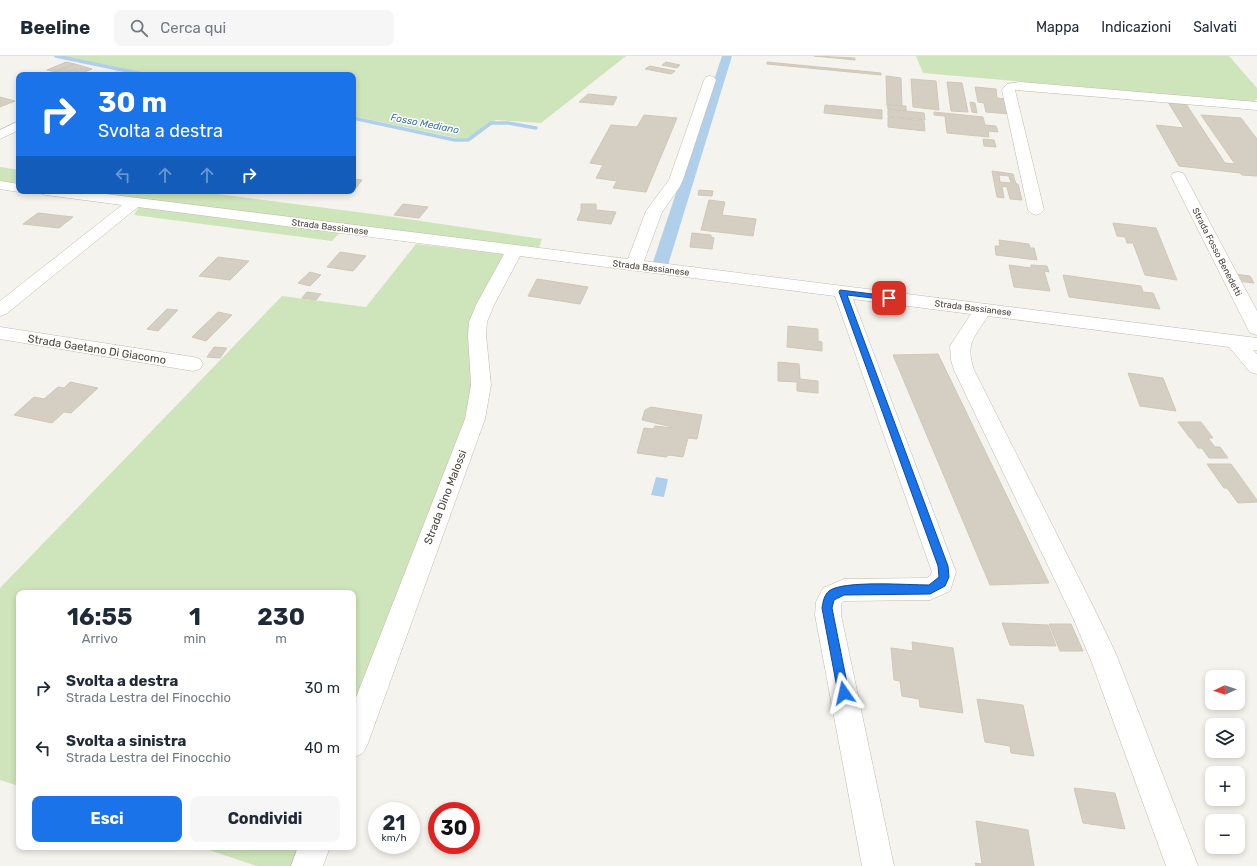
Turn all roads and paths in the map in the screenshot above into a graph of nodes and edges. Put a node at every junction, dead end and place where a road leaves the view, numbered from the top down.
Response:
1 (710, 80) dead end
2 (1257, 106) edge
3 (16, 127) edge
4 (0, 135) edge
5 (1178, 176) dead end
6 (0, 185) edge
7 (16, 188) edge
8 (70, 194) edge
9 (135, 202) junction
10 (1036, 210) dead end
11 (514, 251) junction
12 (634, 266) junction
13 (842, 292) junction
14 (0, 310) edge
15 (982, 310) junction
16 (1257, 329) edge
17 (0, 333) edge
18 (1235, 341) junction
19 (1257, 344) edge
20 (193, 364) dead end
21 (1257, 367) edge
22 (356, 735) edge
23 (313, 850) edge
24 (306, 866) edge
25 (878, 866) edge
26 (1182, 866) edge

1 - 12 street
2 - 10 street
3 - 4 street
5 - 16 street, Strada Fosso Benedetti
6 - 7 street
8 - 9 street, Strada Bassianese
9 - 11 street, Strada Bassianese
9 - 14 street
11 - 12 street, Strada Bassianese
11 - 22 street, Strada Dino Malossi
12 - 13 street, Strada Bassianese
13 - 15 street, Strada Bassianese
13 - 25 street
15 - 18 street, Strada Bassianese
15 - 26 street
17 - 20 street, Strada Gaetano Di Giacomo
18 - 19 street, Strada Bassianese
18 - 21 street
23 - 24 street

